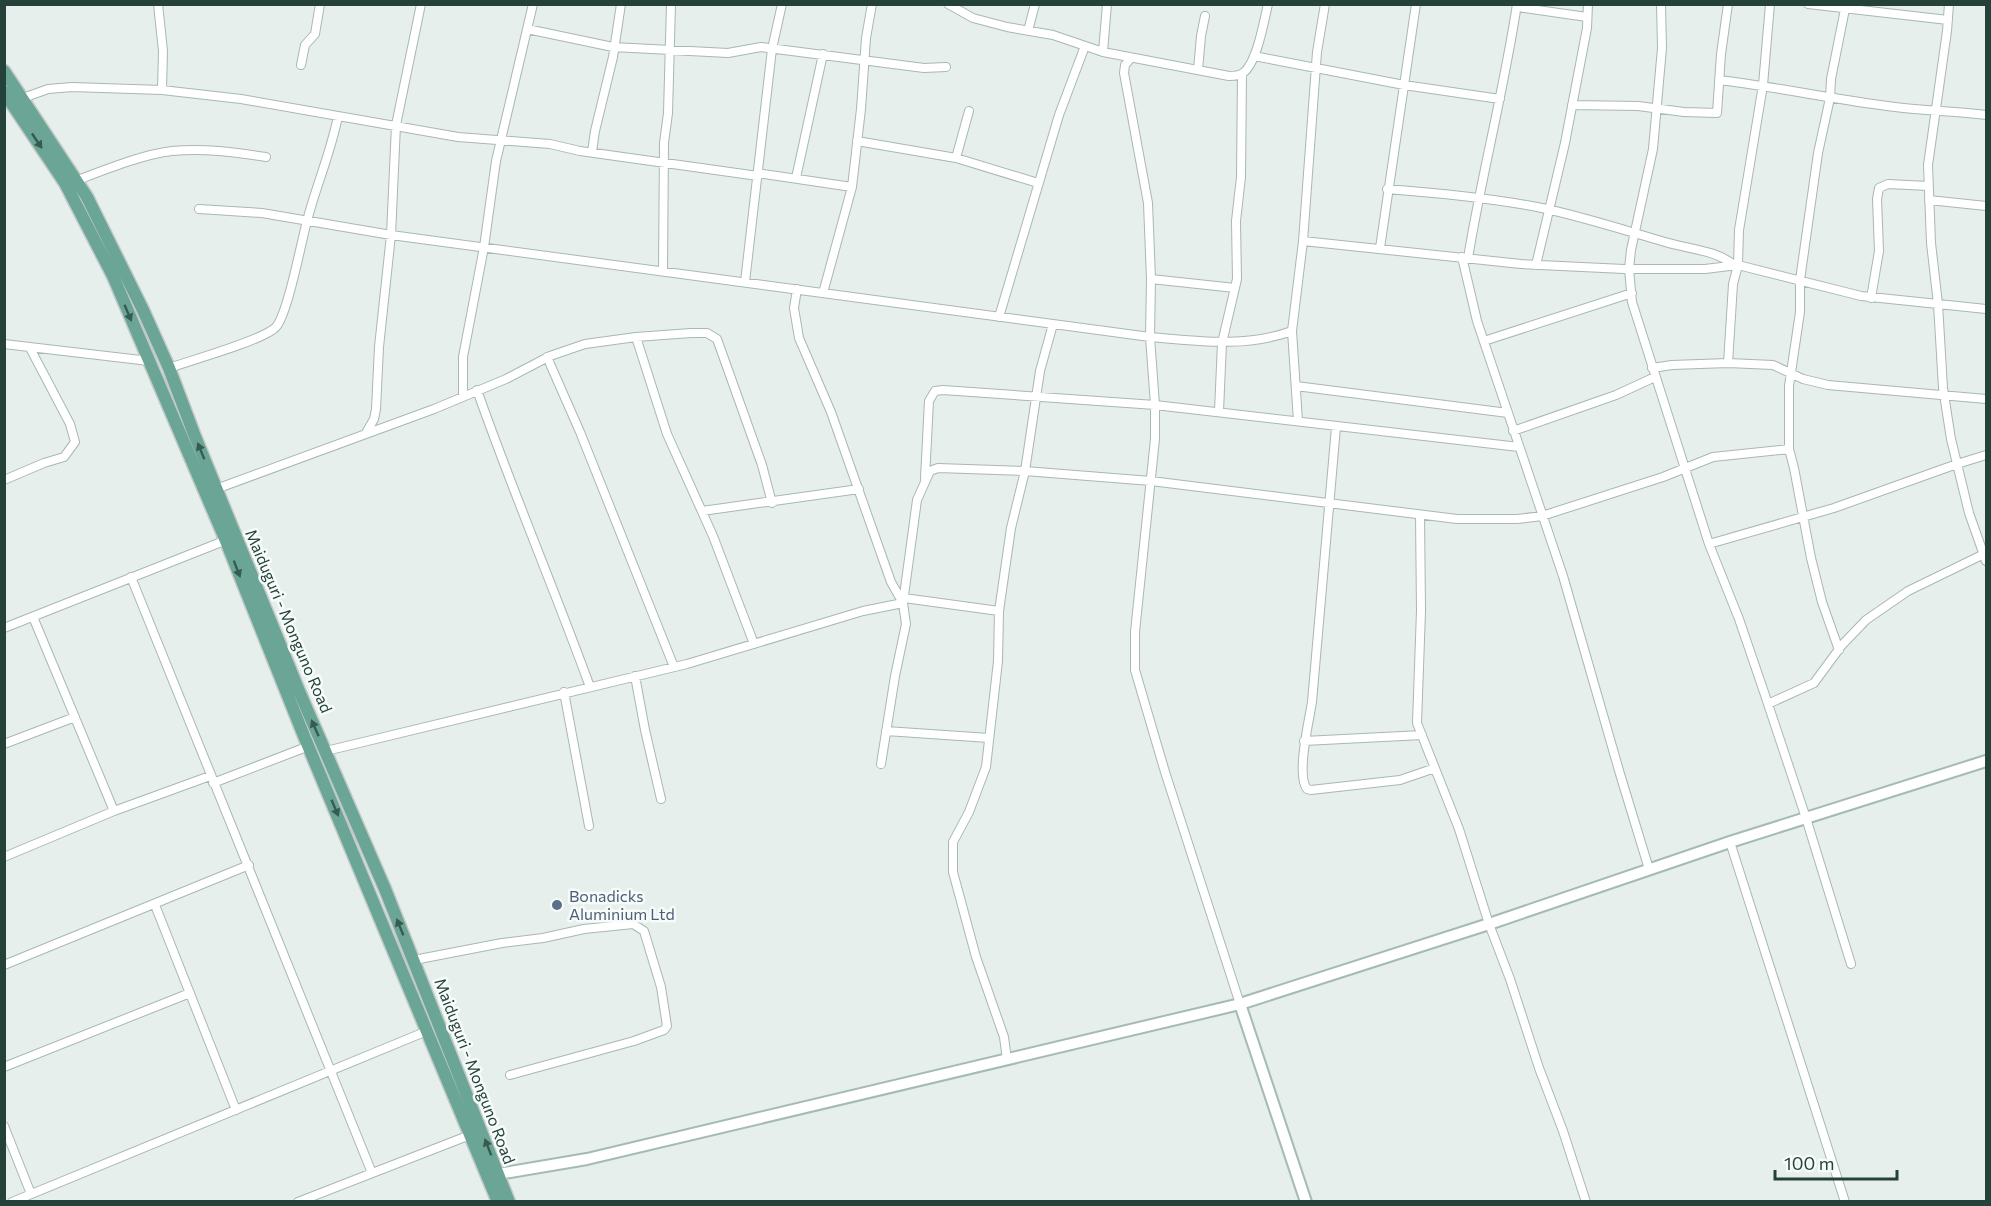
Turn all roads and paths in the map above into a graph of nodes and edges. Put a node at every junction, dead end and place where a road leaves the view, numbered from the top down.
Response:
1 (158, 4) edge
2 (320, 4) edge
3 (421, 4) edge
4 (533, 4) edge
5 (621, 4) edge
6 (672, 4) edge
7 (782, 4) edge
8 (872, 4) edge
9 (948, 4) edge
10 (1035, 4) edge
11 (1107, 4) edge
12 (1268, 4) edge
13 (1325, 4) edge
14 (1416, 4) edge
15 (1588, 4) edge
16 (1661, 4) edge
17 (1728, 4) edge
18 (1770, 4) edge
19 (1808, 4) edge
20 (1949, 4) edge
21 (1517, 6) edge
22 (1846, 6) edge
23 (1205, 16) dead end
24 (1587, 17) junction
25 (1948, 20) junction
26 (527, 29) junction
27 (1028, 31) junction
28 (1085, 46) junction
29 (613, 47) junction
30 (772, 49) junction
31 (670, 50) junction
32 (1103, 52) junction
33 (823, 54) junction
34 (1254, 56) junction
35 (1131, 58) junction
36 (864, 61) junction
37 (301, 65) dead end
38 (946, 66) dead end
39 (1316, 67) junction
40 (1198, 70) junction
41 (4, 71) edge
42 (1242, 74) junction
43 (1719, 80) junction
44 (1763, 85) junction
45 (1404, 86) junction
46 (162, 90) junction
47 (5, 94) edge
48 (23, 98) junction
49 (1830, 98) junction
50 (1500, 99) junction
51 (1572, 105) junction
52 (1656, 108) junction
53 (1936, 110) junction
54 (969, 111) dead end
55 (1986, 115) edge
56 (338, 116) junction
57 (396, 125) junction
58 (501, 140) junction
59 (857, 141) junction
60 (592, 152) junction
61 (266, 157) dead end
62 (956, 158) junction
63 (664, 161) junction
64 (758, 174) junction
65 (796, 178) junction
66 (78, 180) junction
67 (1038, 183) junction
68 (1929, 186) junction
69 (852, 187) junction
70 (1387, 189) junction
71 (1478, 199) junction
72 (1929, 200) junction
73 (1986, 206) edge
74 (199, 208) dead end
75 (1549, 210) junction
76 (307, 221) junction
77 (1634, 231) junction
78 (391, 235) junction
79 (1303, 241) junction
80 (484, 247) junction
81 (1380, 248) junction
82 (1465, 257) junction
83 (1536, 265) junction
84 (1736, 265) junction
85 (1629, 269) junction
86 (663, 271) junction
87 (1151, 279) junction
88 (1800, 280) junction
89 (745, 282) junction
90 (1235, 288) junction
91 (797, 289) junction
92 (823, 293) junction
93 (1632, 293) junction
94 (1872, 298) junction
95 (1938, 304) junction
96 (1986, 309) edge
97 (999, 316) junction
98 (1053, 324) junction
99 (1292, 331) junction
100 (636, 337) junction
101 (1150, 337) junction
102 (1484, 340) junction
103 (1222, 343) junction
104 (4, 344) edge
105 (30, 348) junction
106 (547, 357) junction
107 (149, 361) junction
108 (1728, 363) junction
109 (169, 368) junction
110 (1652, 368) junction
111 (1790, 373) junction
112 (1655, 377) junction
113 (1296, 386) junction
114 (477, 390) junction
115 (1944, 395) junction
116 (463, 396) junction
117 (1036, 396) junction
118 (1986, 399) edge
119 (1155, 405) junction
120 (1219, 411) junction
121 (1508, 413) junction
122 (1298, 422) junction
123 (1336, 427) junction
124 (1513, 430) junction
125 (366, 435) junction
126 (1519, 447) junction
127 (1789, 449) junction
128 (1986, 455) edge
129 (1957, 464) junction
130 (1684, 468) junction
131 (1025, 471) junction
132 (924, 479) junction
133 (4, 480) edge
134 (1151, 481) junction
135 (216, 489) junction
136 (859, 489) junction
137 (772, 503) junction
138 (1329, 503) junction
139 (702, 511) junction
140 (1420, 515) junction
141 (1542, 516) junction
142 (1802, 516) junction
143 (231, 538) junction
144 (1709, 544) junction
145 (1985, 553) edge
146 (131, 577) junction
147 (904, 600) junction
148 (999, 611) junction
149 (33, 616) junction
150 (4, 628) edge
151 (754, 644) junction
152 (1839, 650) junction
153 (674, 667) junction
154 (635, 676) junction
155 (590, 687) junction
156 (564, 692) junction
157 (1768, 704) junction
158 (75, 717) junction
159 (886, 730) junction
160 (1422, 735) junction
161 (989, 738) junction
162 (1304, 741) junction
163 (4, 744) edge
164 (309, 746) junction
165 (326, 751) junction
166 (1986, 761) edge
167 (881, 764) dead end
168 (1435, 768) junction
169 (212, 779) junction
170 (661, 799) dead end
171 (114, 811) junction
172 (1806, 818) junction
173 (589, 826) dead end
174 (1730, 842) junction
175 (4, 857) edge
176 (249, 865) junction
177 (1649, 869) junction
178 (155, 905) junction
179 (1489, 924) junction
180 (414, 960) junction
181 (1851, 964) dead end
182 (4, 965) edge
183 (190, 993) junction
184 (1239, 1004) junction
185 (427, 1031) junction
186 (1007, 1060) junction
187 (4, 1067) edge
188 (330, 1071) junction
189 (510, 1075) dead end
190 (236, 1110) junction
191 (4, 1126) edge
192 (470, 1136) junction
193 (372, 1173) junction
194 (498, 1174) junction
195 (31, 1194) junction
196 (12, 1202) edge
197 (298, 1202) edge
198 (498, 1202) edge
199 (509, 1202) edge
200 (1306, 1202) edge
201 (1586, 1202) edge
202 (1845, 1202) edge

1 - 46 street
2 - 37 street
3 - 57 street
4 - 26 street
5 - 29 street
6 - 31 street
7 - 30 street
8 - 36 street
9 - 27 street
10 - 27 street
11 - 32 street
12 - 34 street
13 - 39 street
14 - 45 street
15 - 24 street
16 - 52 street
17 - 43 street
18 - 44 street
19 - 22 street
20 - 25 street
21 - 24 street
21 - 50 street
22 - 25 street
22 - 49 street
23 - 40 street
24 - 51 street
25 - 53 street
26 - 29 street
26 - 58 street
27 - 28 street
28 - 32 street
28 - 67 street
29 - 31 street
29 - 60 street
30 - 31 street
30 - 33 street
30 - 64 street
31 - 63 street
32 - 35 street
33 - 36 street
33 - 65 street
34 - 39 street
34 - 42 street
35 - 40 street
35 - 87 street
36 - 38 street
36 - 59 street
39 - 45 street
39 - 79 street
40 - 42 street
41 - 48 main road, Maiduguri - Monguno Road
42 - 90 street
43 - 44 street
43 - 52 street
44 - 49 street
44 - 84 street
45 - 50 street
45 - 70 street
46 - 48 street
46 - 56 street
47 -> 107 main road, Maiduguri - Monguno Road
48 - 66 main road, Maiduguri - Monguno Road
49 - 53 street
49 - 88 street
50 - 71 street
51 - 52 street
51 - 75 street
52 - 77 street
53 - 55 street
53 - 68 street
54 - 62 street
56 - 57 street
56 - 76 street
57 - 58 street
57 - 78 street
58 - 60 street
58 - 80 street
59 - 62 street
59 - 69 street
60 - 63 street
61 - 66 street
62 - 67 street
63 - 64 street
63 - 86 street
64 - 65 street
64 - 89 street
65 - 69 street
66 - 109 main road, Maiduguri - Monguno Road
67 - 97 street
68 - 72 street
68 - 94 street
69 - 92 street
70 - 71 street
70 - 81 street
71 - 75 street
71 - 82 street
72 - 73 street
72 - 95 street
74 - 76 street
75 - 77 street
75 - 83 street
76 - 78 street
76 - 109 street
77 - 84 street
77 - 85 street
78 - 80 street
78 - 125 street
79 - 81 street
79 - 99 street
80 - 86 street
80 - 116 street
81 - 82 street
82 - 83 street
82 - 102 street
83 - 85 street
84 - 85 street
84 - 88 street
84 - 108 street
85 - 93 street
86 - 89 street
87 - 90 street
87 - 101 street
88 - 94 street
88 - 111 street
89 - 91 street
90 - 103 street
91 - 92 street
91 - 136 street
92 - 97 street
93 - 102 street
93 - 110 street
94 - 95 street
95 - 96 street
95 - 115 street
97 - 98 street
98 - 101 street
98 - 117 street
99 - 103 street
99 - 113 street
100 - 106 street
100 - 137 street
100 - 139 street
101 - 103 street
101 - 119 street
102 - 121 street
103 - 120 street
104 - 105 street
105 - 107 street
105 - 133 street
106 - 114 street
106 - 153 street
107 - 143 main road, Maiduguri - Monguno Road
108 - 110 street
108 - 111 street
135 -> 109 main road, Maiduguri - Monguno Road
110 - 112 street
111 - 115 street
111 - 127 street
112 - 124 street
112 - 130 street
113 - 121 street
113 - 122 street
114 - 116 street
114 - 155 street
115 - 118 street
115 - 129 street
116 - 125 street
117 - 119 street
117 - 131 street
117 - 132 street
119 - 120 street
119 - 134 street
120 - 122 street
121 - 124 street
122 - 123 street
123 - 126 street
123 - 138 street
124 - 126 street
125 - 135 street
126 - 141 street
127 - 130 street
127 - 142 street
128 - 129 street
129 - 142 street
129 - 145 street
130 - 141 street
130 - 144 street
131 - 132 street
131 - 134 street
131 - 148 street
132 - 147 street
134 - 138 street
134 - 184 street
135 - 143 main road, Maiduguri - Monguno Road
136 - 137 street
136 - 147 street
137 - 139 street
138 - 140 street
138 - 162 street
139 - 151 street
140 - 141 street
140 - 160 street
141 - 177 street
142 - 144 street
142 - 152 street
143 - 146 street
143 -> 164 main road, Maiduguri - Monguno Road
165 -> 143 main road, Maiduguri - Monguno Road
144 - 157 street
145 - 152 street
146 - 149 street
146 - 169 street
147 - 148 street
147 - 151 street
147 - 159 street
148 - 161 street
149 - 150 street
149 - 158 street
151 - 153 street
152 - 157 street
153 - 154 street
154 - 155 street
154 - 170 street
155 - 156 street
156 - 165 street
156 - 173 street
157 - 172 street
158 - 163 street
158 - 171 street
159 - 161 street
159 - 167 street
160 - 162 street
160 - 168 street
161 - 186 street
162 - 168 street
164 - 169 street
164 -> 185 main road, Maiduguri - Monguno Road
180 -> 165 main road, Maiduguri - Monguno Road
166 - 172 street
168 - 179 street
169 - 171 street
169 - 176 street
171 - 175 street
172 - 174 street
172 - 181 street
174 - 177 street
174 - 202 street
176 - 178 street
176 - 188 street
177 - 179 street
178 - 182 street
178 - 183 street
179 - 184 street
179 - 201 street
180 - 189 street
194 -> 180 main road, Maiduguri - Monguno Road
183 - 187 street
183 - 190 street
184 - 186 street
184 - 200 street
185 - 188 street
185 - 192 main road, Maiduguri - Monguno Road
186 - 194 street
188 - 190 street
188 - 193 street
190 - 195 street
191 - 195 street
192 - 193 street
192 - 198 main road, Maiduguri - Monguno Road
193 - 197 street
194 - 199 main road, Maiduguri - Monguno Road
195 - 196 street

